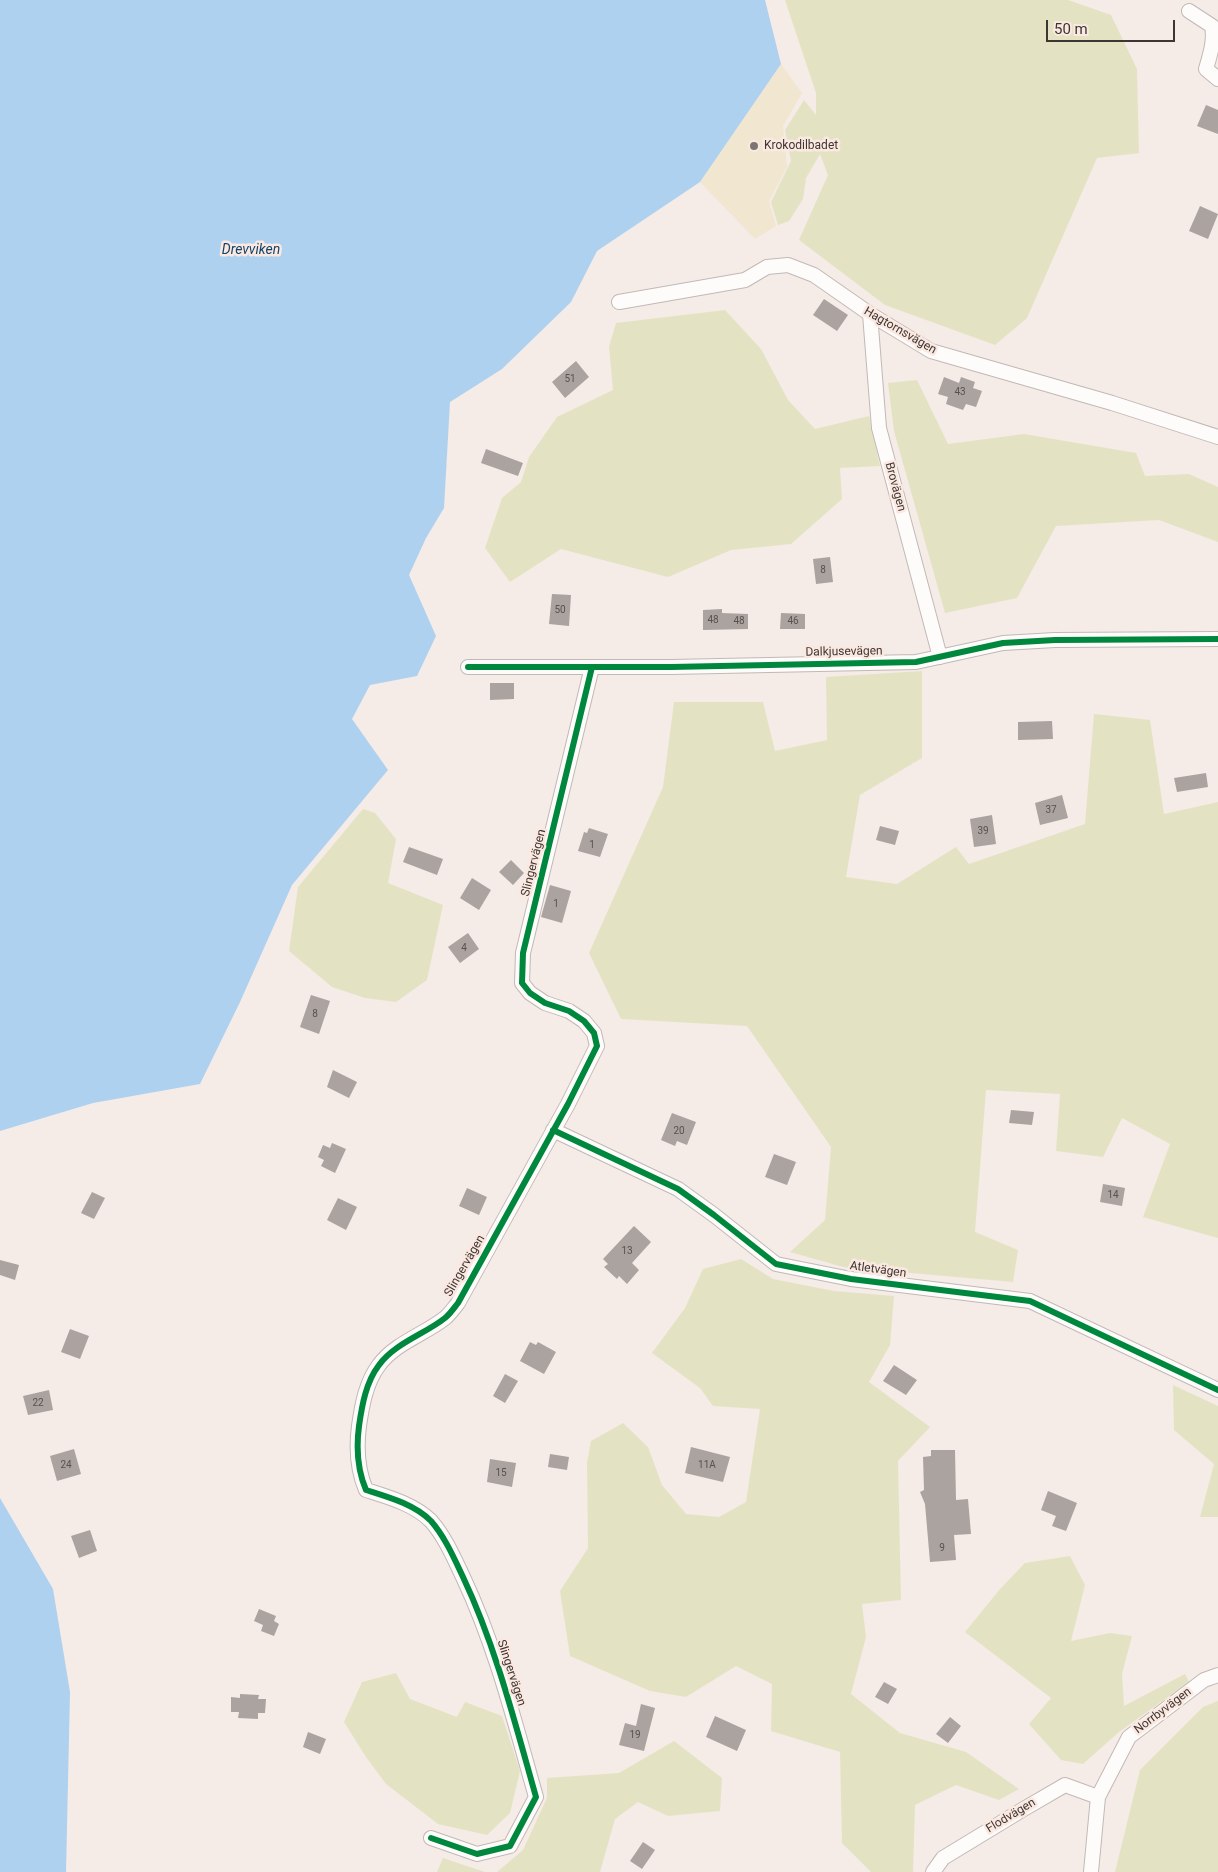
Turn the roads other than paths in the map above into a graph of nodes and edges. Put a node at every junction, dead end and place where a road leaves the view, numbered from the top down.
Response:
1 (1189, 11) dead end
2 (1218, 79) edge
3 (619, 302) dead end
4 (870, 314) junction
5 (1218, 437) edge
6 (1218, 639) edge
7 (940, 657) junction
8 (468, 667) dead end
9 (592, 667) junction
10 (553, 1130) junction
11 (1218, 1390) edge
12 (1218, 1675) edge
13 (1098, 1797) junction
14 (432, 1838) dead end
15 (933, 1872) edge
16 (1091, 1872) edge

1 - 2 street
3 - 4 street, Hagtornsvägen
4 - 5 street, Hagtornsvägen
4 - 7 street, Brovägen
6 - 7 street, Dalkjusevägen
7 - 9 street, Dalkjusevägen
8 - 9 street, Dalkjusevägen
9 - 10 street, Slingervägen
10 - 11 street, Atletvägen
10 - 14 street, Slingervägen
12 - 13 street, Norrbyvägen
13 - 15 street, Flodvägen
13 - 16 street, Norrbyvägen

